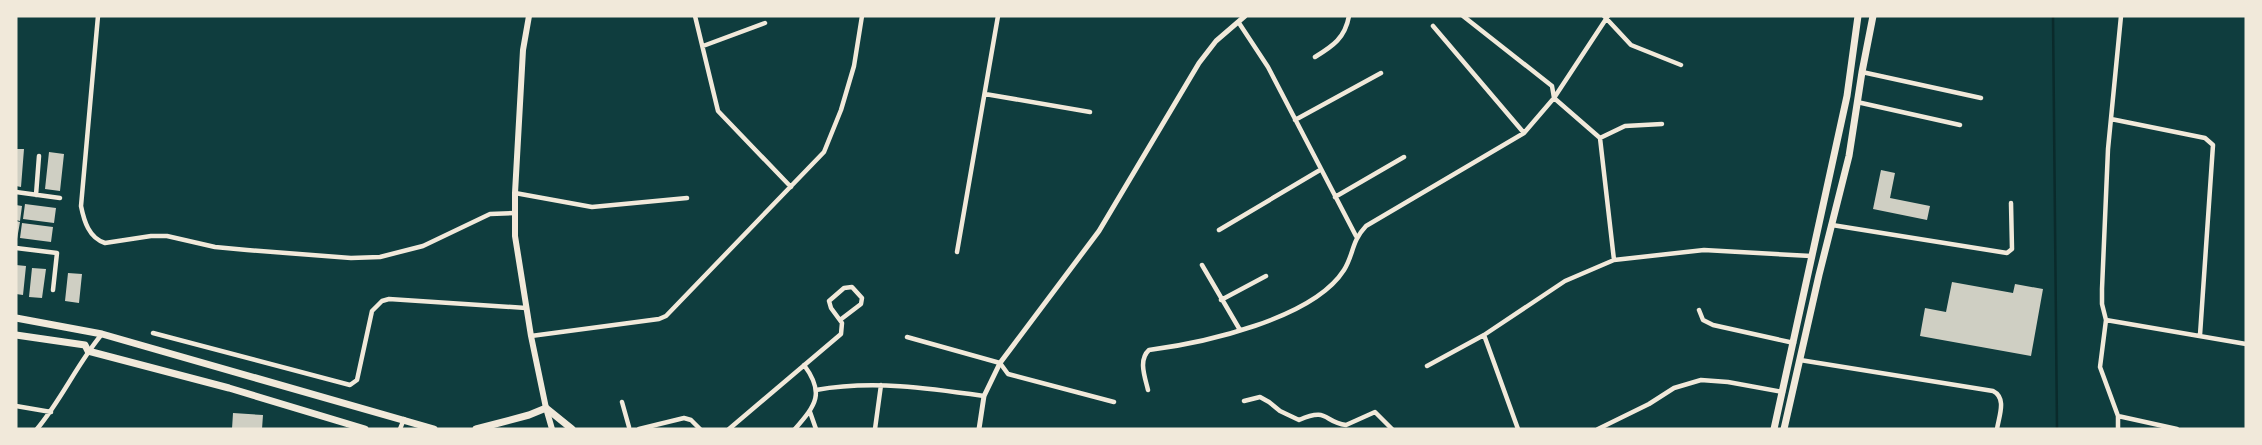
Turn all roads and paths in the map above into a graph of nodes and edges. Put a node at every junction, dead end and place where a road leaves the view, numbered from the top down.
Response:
1 (98, 16) edge
2 (529, 16) edge
3 (695, 16) edge
4 (862, 16) edge
5 (998, 16) edge
6 (1245, 16) edge
7 (1349, 16) edge
8 (1463, 16) edge
9 (1858, 16) edge
10 (1873, 16) edge
11 (2121, 16) edge
12 (1606, 17) edge
13 (765, 23) dead end
14 (1239, 23) junction
15 (1433, 26) dead end
16 (703, 46) junction
17 (1315, 57) dead end
18 (1681, 65) dead end
19 (1862, 72) junction
20 (1381, 73) dead end
21 (985, 94) junction
22 (1554, 98) junction
23 (1981, 98) dead end
24 (1857, 102) junction
25 (1090, 112) dead end
26 (2111, 119) junction
27 (1294, 120) junction
28 (1662, 124) dead end
29 (1960, 126) dead end
30 (1524, 133) junction
31 (1600, 138) junction
32 (39, 156) dead end
33 (1404, 157) dead end
34 (1320, 170) junction
35 (791, 187) junction
36 (16, 192) edge
37 (515, 194) junction
38 (36, 195) junction
39 (1335, 197) junction
40 (60, 198) dead end
41 (686, 198) dead end
42 (2011, 203) dead end
43 (515, 213) junction
44 (1832, 226) junction
45 (1219, 230) dead end
46 (1356, 236) junction
47 (16, 248) edge
48 (956, 252) dead end
49 (1811, 256) junction
50 (1614, 260) junction
51 (1202, 265) dead end
52 (1266, 276) dead end
53 (53, 290) dead end
54 (1221, 300) junction
55 (526, 308) junction
56 (1699, 310) dead end
57 (16, 318) edge
58 (840, 320) junction
59 (2106, 320) junction
60 (1240, 330) junction
61 (153, 333) dead end
62 (102, 334) junction
63 (16, 335) edge
64 (1484, 335) junction
65 (2200, 335) junction
66 (531, 336) junction
67 (907, 337) dead end
68 (1794, 343) junction
69 (2246, 344) edge
70 (88, 351) junction
71 (1800, 360) junction
72 (1000, 363) junction
73 (804, 365) junction
74 (1427, 366) dead end
75 (881, 385) junction
76 (816, 390) junction
77 (1148, 390) dead end
78 (1783, 392) junction
79 (984, 396) junction
80 (1244, 401) dead end
81 (622, 402) dead end
82 (1114, 402) dead end
83 (16, 406) edge
84 (546, 408) junction
85 (51, 412) junction
86 (810, 412) junction
87 (2118, 416) junction
88 (404, 419) junction
89 (627, 428) edge
90 (37, 429) edge
91 (365, 429) edge
92 (400, 429) edge
93 (434, 429) edge
94 (476, 429) edge
95 (552, 429) edge
96 (572, 429) edge
97 (637, 429) edge
98 (700, 429) edge
99 (729, 429) edge
100 (795, 429) edge
101 (816, 429) edge
102 (875, 429) edge
103 (979, 429) edge
104 (1392, 429) edge
105 (1518, 429) edge
106 (1598, 429) edge
107 (1774, 429) edge
108 (1784, 429) edge
109 (1997, 429) edge
110 (2118, 429) edge
111 (2177, 429) edge

1 - 43 street
2 - 37 main road
3 - 16 street
4 - 35 street
5 - 21 street
6 - 14 street
7 - 17 street
8 - 22 street
9 - 49 main road
10 - 19 main road
11 - 26 street
12 - 18 street
12 - 22 street
13 - 16 street
14 - 27 street
14 - 72 street
15 - 30 street
16 - 35 street
19 - 23 street
19 - 24 main road
20 - 27 street
21 - 25 street
21 - 48 street
22 - 30 street
22 - 31 street
24 - 29 street
24 - 44 main road
26 - 59 street
26 - 65 street
27 - 34 street
28 - 31 street
30 - 46 street
31 - 50 street
32 - 38 street
33 - 39 street
34 - 39 street
34 - 45 street
35 - 66 street
36 - 38 street
37 - 41 street
37 - 43 main road
38 - 40 street
39 - 46 street
42 - 44 street
43 - 55 main road
44 - 71 main road
46 - 60 street
47 - 53 street
49 - 50 street
49 - 68 main road
50 - 64 street
51 - 54 street
52 - 54 street
54 - 60 street
55 - 61 street
55 - 66 main road
56 - 68 street
57 - 62 main road
58 - 58 street
58 - 73 street
59 - 65 street
59 - 87 street
60 - 77 street
62 - 70 street
62 - 88 main road
63 - 70 main road
64 - 74 street
64 - 105 street
65 - 69 street
66 - 84 main road
67 - 72 street
68 - 78 main road
70 - 85 street
70 - 91 main road
71 - 108 main road
71 - 109 street
72 - 79 street
72 - 82 street
73 - 76 street
73 - 99 street
75 - 76 street
75 - 79 street
75 - 102 street
76 - 86 street
78 - 106 street
78 - 107 main road
79 - 103 street
80 - 104 street
81 - 89 street
83 - 85 street
84 - 94 main road
84 - 95 main road
84 - 96 main road
85 - 90 street
86 - 100 street
86 - 101 street
87 - 110 street
87 - 111 street
88 - 92 street
88 - 93 main road
89 - 97 street
97 - 98 street

